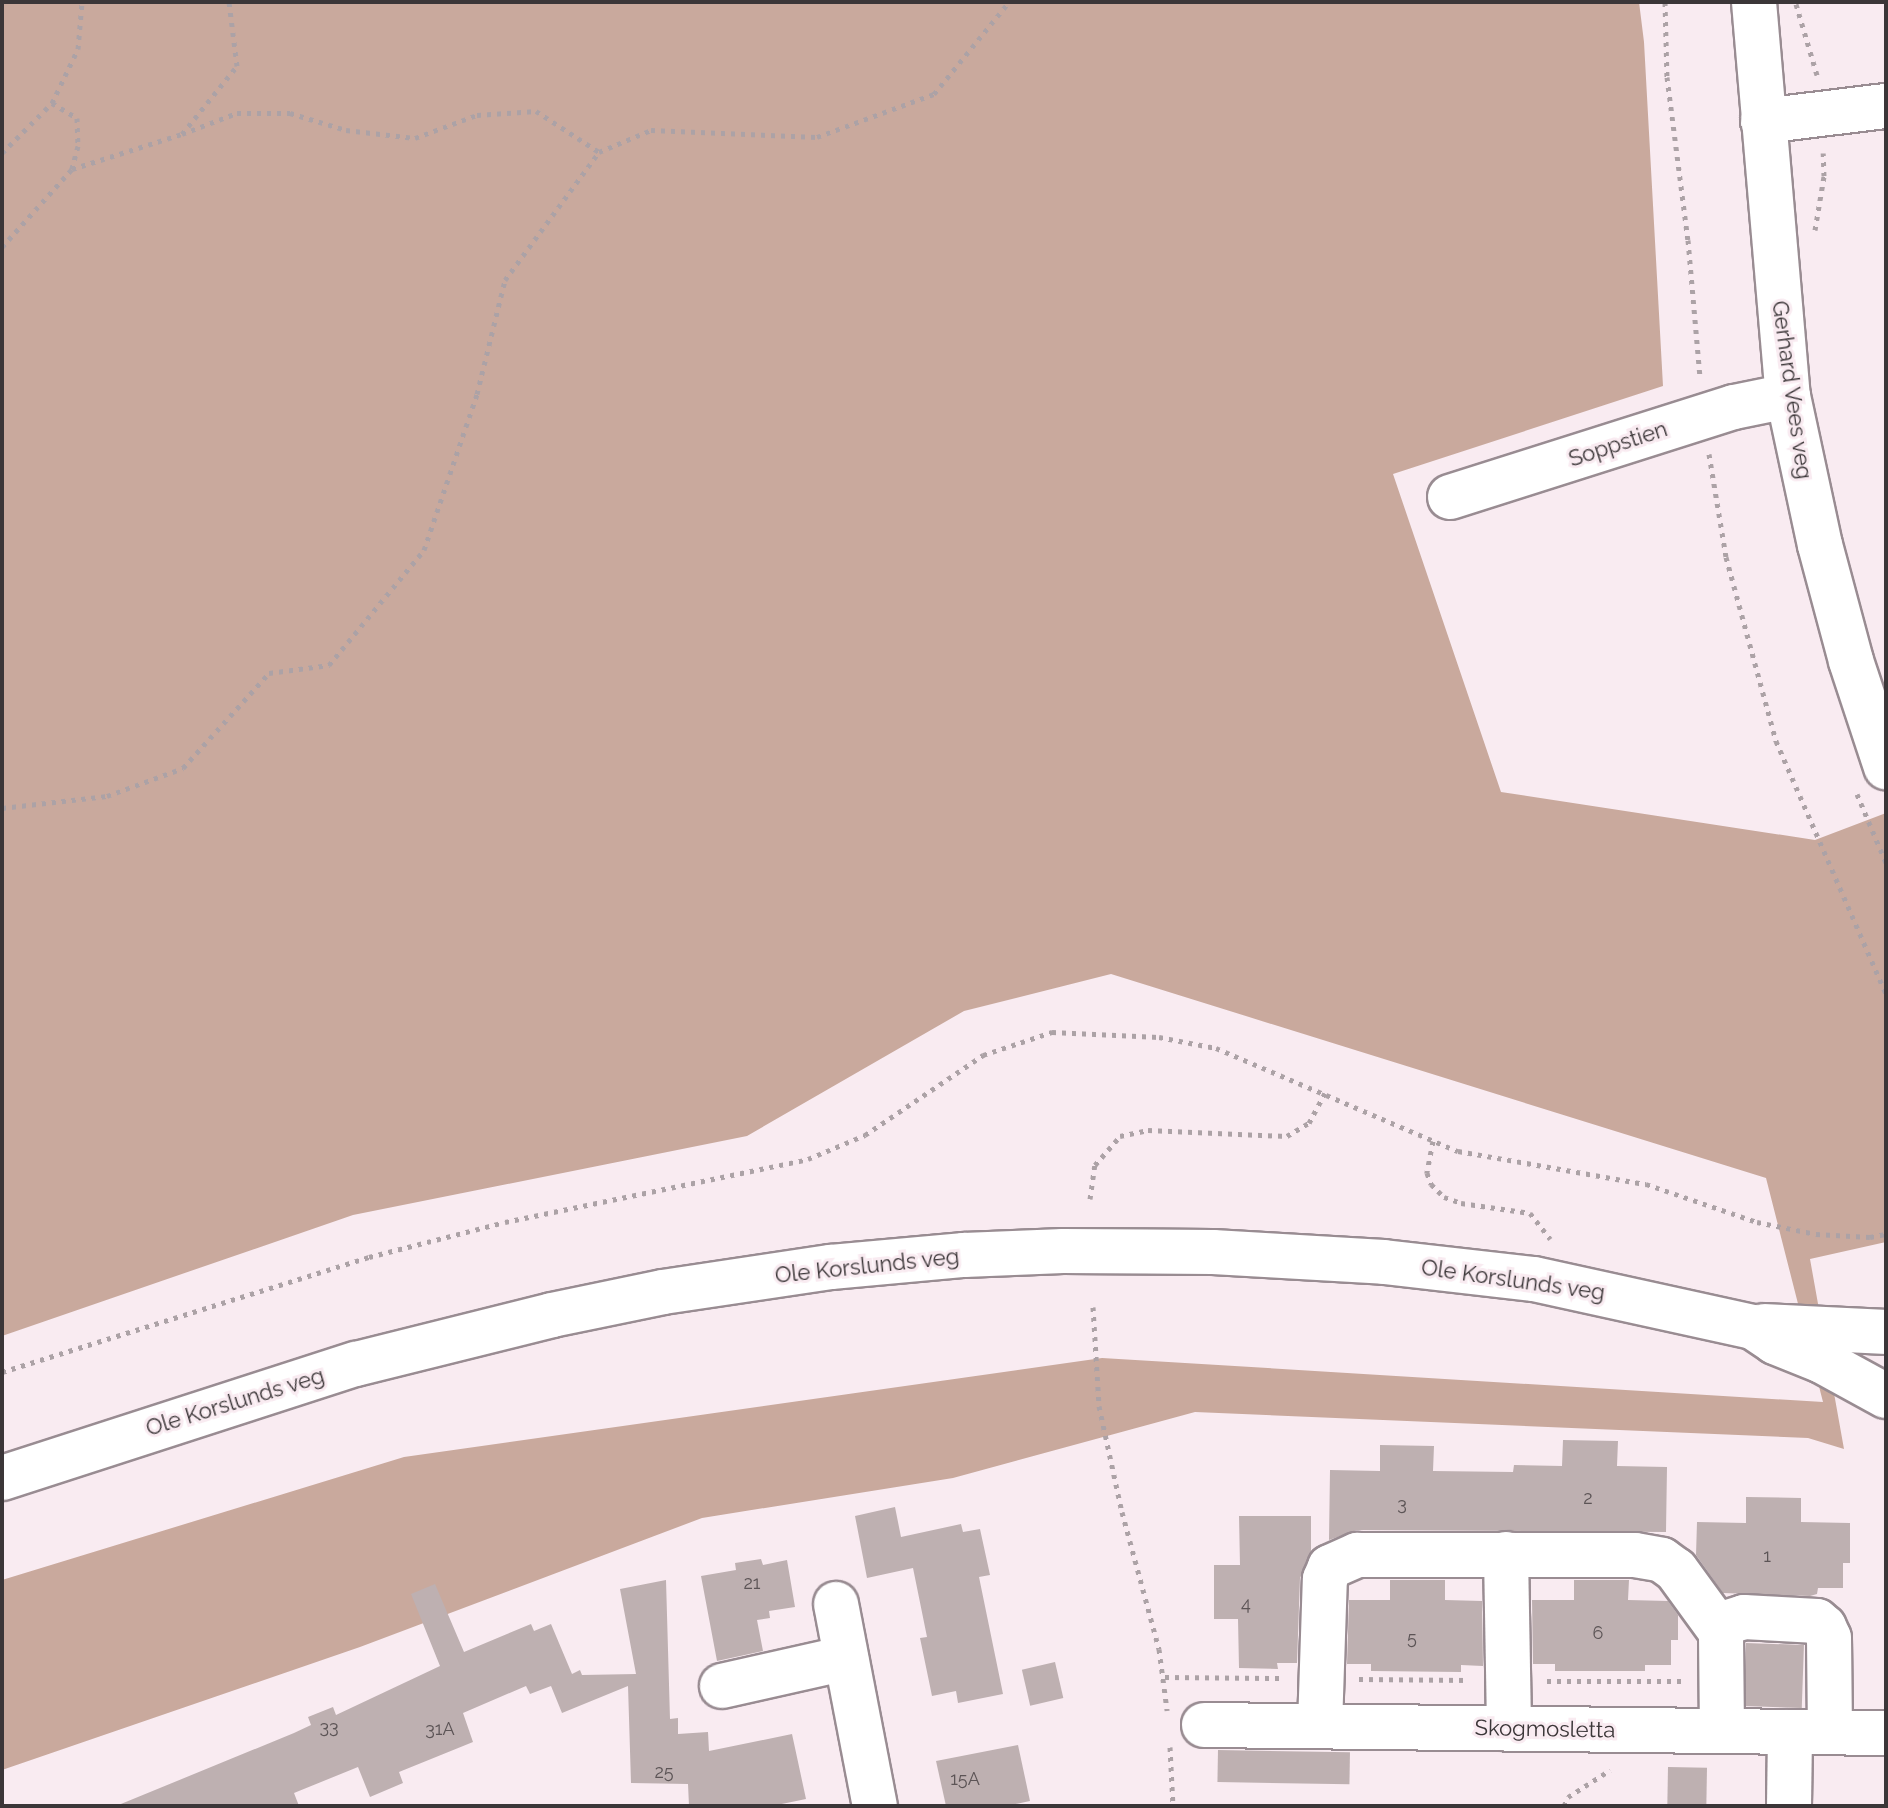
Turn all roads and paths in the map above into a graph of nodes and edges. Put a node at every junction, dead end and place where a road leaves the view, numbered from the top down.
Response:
1 (82, 2) edge
2 (229, 2) edge
3 (1009, 2) edge
4 (1665, 2) edge
5 (1754, 2) edge
6 (1795, 2) edge
7 (52, 103) junction
8 (1886, 106) edge
9 (1820, 115) junction
10 (1763, 121) junction
11 (182, 134) junction
12 (599, 152) junction
13 (2, 153) edge
14 (72, 169) junction
15 (1814, 236) dead end
16 (2, 247) edge
17 (1788, 396) junction
18 (1703, 417) junction
19 (1450, 497) dead end
20 (1886, 767) edge
21 (2, 808) edge
22 (1886, 994) edge
23 (1325, 1093) junction
24 (1433, 1141) junction
25 (1090, 1199) dead end
26 (1886, 1234) edge
27 (1550, 1239) dead end
28 (1093, 1307) dead end
29 (1753, 1327) junction
30 (1886, 1332) edge
31 (2, 1372) edge
32 (1886, 1396) edge
33 (2, 1478) edge
34 (1506, 1554) junction
35 (836, 1604) dead end
36 (1721, 1632) junction
37 (846, 1658) junction
38 (1165, 1677) junction
39 (1323, 1679) junction
40 (1508, 1681) junction
41 (1722, 1681) junction
42 (722, 1686) dead end
43 (1320, 1726) junction
44 (1180, 1727) junction
45 (1509, 1729) junction
46 (1722, 1731) junction
47 (1810, 1732) junction
48 (1886, 1733) edge
49 (875, 1806) edge
50 (1173, 1806) edge
51 (1789, 1806) edge

1 - 7 path
2 - 11 path
3 - 12 path
4 - 18 path
5 - 10 street, Gerhard Vees veg
6 - 9 path
7 - 13 path
7 - 14 path
8 - 9 street
9 - 10 street
9 - 15 path
10 - 17 street, Gerhard Vees veg
11 - 12 path
11 - 14 path
12 - 21 path
14 - 16 path
17 - 18 street, Soppstien
17 - 20 street, Gerhard Vees veg
18 - 19 street, Soppstien
18 - 22 path
23 - 24 path
23 - 25 path
23 - 31 path
24 - 26 path
24 - 27 path
28 - 38 path
29 - 30 street, Ole Korslunds veg
29 - 32 street, Ole Korslunds veg
29 - 33 street, Ole Korslunds veg
34 - 36 street
34 - 39 street
34 - 40 street
35 - 37 street
36 - 41 street
36 - 47 street
37 - 42 street
37 - 49 street
38 - 39 path
38 - 44 path
39 - 40 path
39 - 43 street
40 - 41 path
40 - 45 street
41 - 46 street
43 - 44 street, Skogmosletta
43 - 45 street, Skogmosletta
44 - 50 path
45 - 46 street, Skogmosletta
46 - 47 street, Skogmosletta
47 - 48 street, Skogmosletta
47 - 51 street

